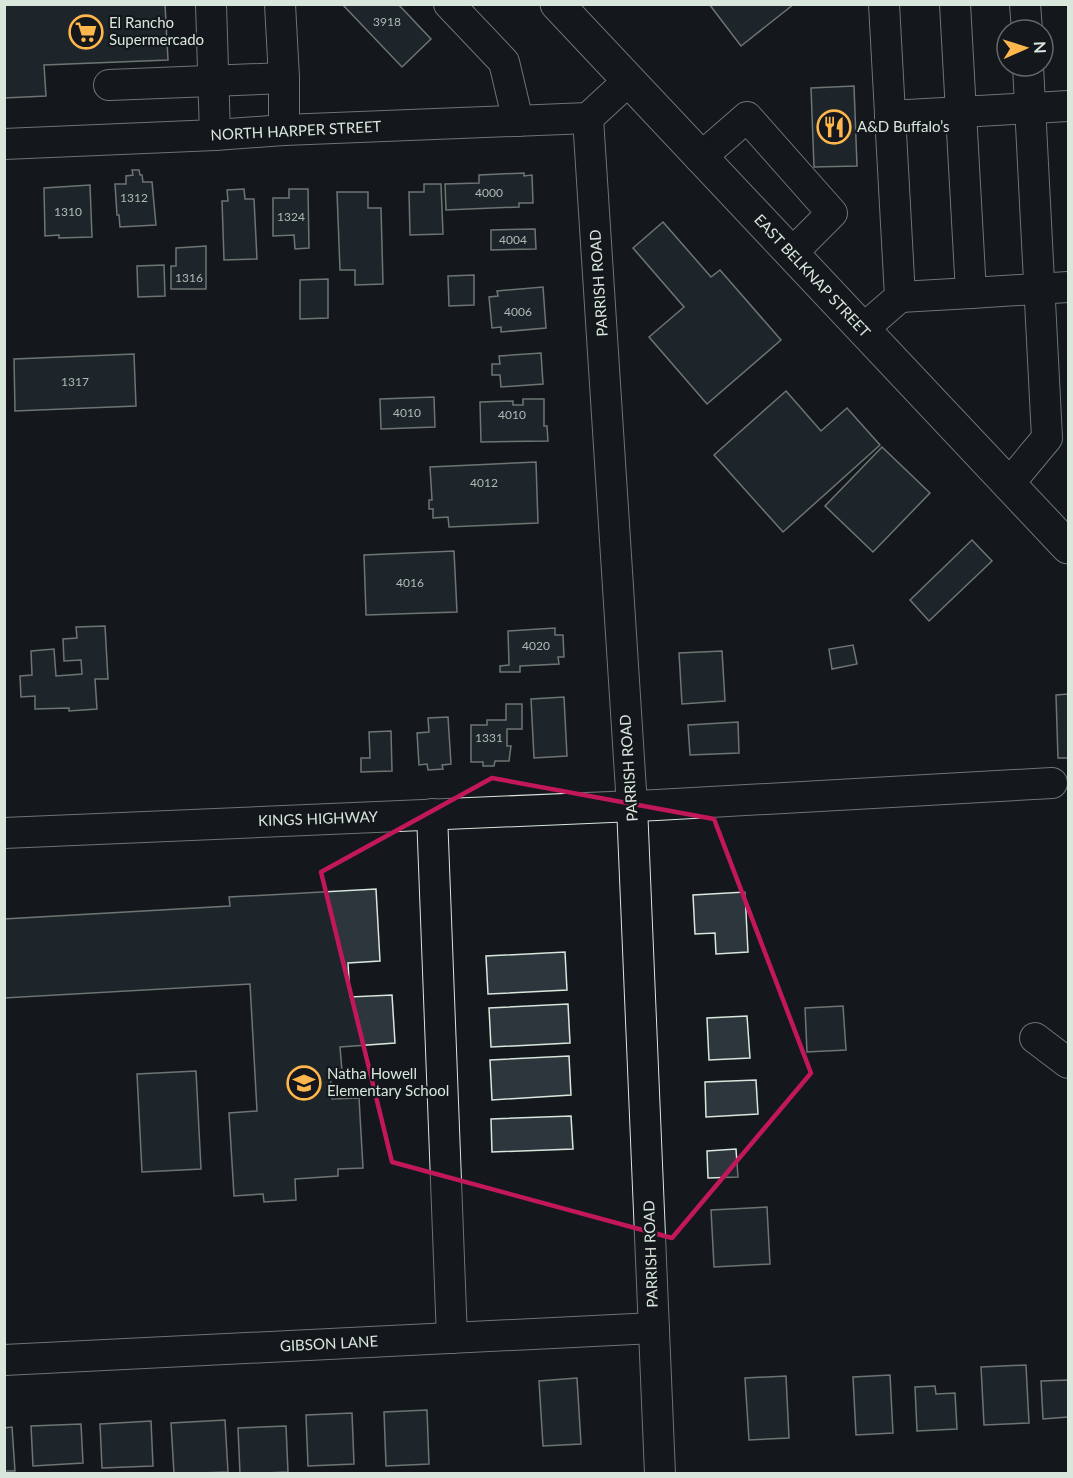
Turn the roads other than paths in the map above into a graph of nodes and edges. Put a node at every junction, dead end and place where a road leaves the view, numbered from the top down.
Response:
1 (211, 4) edge
2 (280, 4) edge
3 (449, 4) edge
4 (557, 4) edge
5 (884, 4) edge
6 (955, 4) edge
7 (284, 78) junction
8 (1029, 78) edge
9 (213, 80) junction
10 (628, 81) junction
11 (109, 85) dead end
12 (1068, 106) edge
13 (1030, 108) junction
14 (962, 112) junction
15 (890, 116) junction
16 (588, 118) junction
17 (518, 121) junction
18 (284, 130) junction
19 (215, 135) junction
20 (4, 144) edge
21 (700, 158) junction
22 (791, 254) junction
23 (1054, 288) edge
24 (972, 293) junction
25 (900, 297) junction
26 (863, 329) junction
27 (1008, 485) junction
28 (1068, 547) edge
29 (1052, 783) dead end
30 (632, 806) junction
31 (432, 814) junction
32 (4, 832) edge
33 (1035, 1038) dead end
34 (1068, 1063) edge
35 (654, 1328) junction
36 (452, 1338) junction
37 (4, 1360) edge
38 (660, 1473) edge

1 - 9 street
2 - 7 street
3 - 17 street
4 - 10 main road, EAST BELKNAP STREET
5 - 15 street
6 - 14 street
7 - 9 street
7 - 18 street
8 - 13 street
9 - 11 street
9 - 19 street
10 - 16 street
10 - 21 main road, EAST BELKNAP STREET
12 - 13 street
13 - 14 street
13 - 23 street
14 - 15 street
14 - 24 street
15 - 25 street
16 - 17 street, NORTH HARPER STREET
16 - 30 street, PARRISH ROAD
17 - 18 street, NORTH HARPER STREET
18 - 19 street, NORTH HARPER STREET
19 - 20 street, NORTH HARPER STREET
21 - 22 main road, EAST BELKNAP STREET
21 - 22 street
22 - 26 main road, EAST BELKNAP STREET
23 - 24 street
23 - 27 street
24 - 25 street
25 - 26 street
26 - 27 main road, EAST BELKNAP STREET
27 - 28 main road, EAST BELKNAP STREET
29 - 30 street, KINGS HIGHWAY
30 - 31 street, KINGS HIGHWAY
30 - 35 street, PARRISH ROAD
31 - 32 street, KINGS HIGHWAY
31 - 36 street
33 - 34 street
35 - 36 street, GIBSON LANE
35 - 38 street, PARRISH ROAD
36 - 37 street, GIBSON LANE

